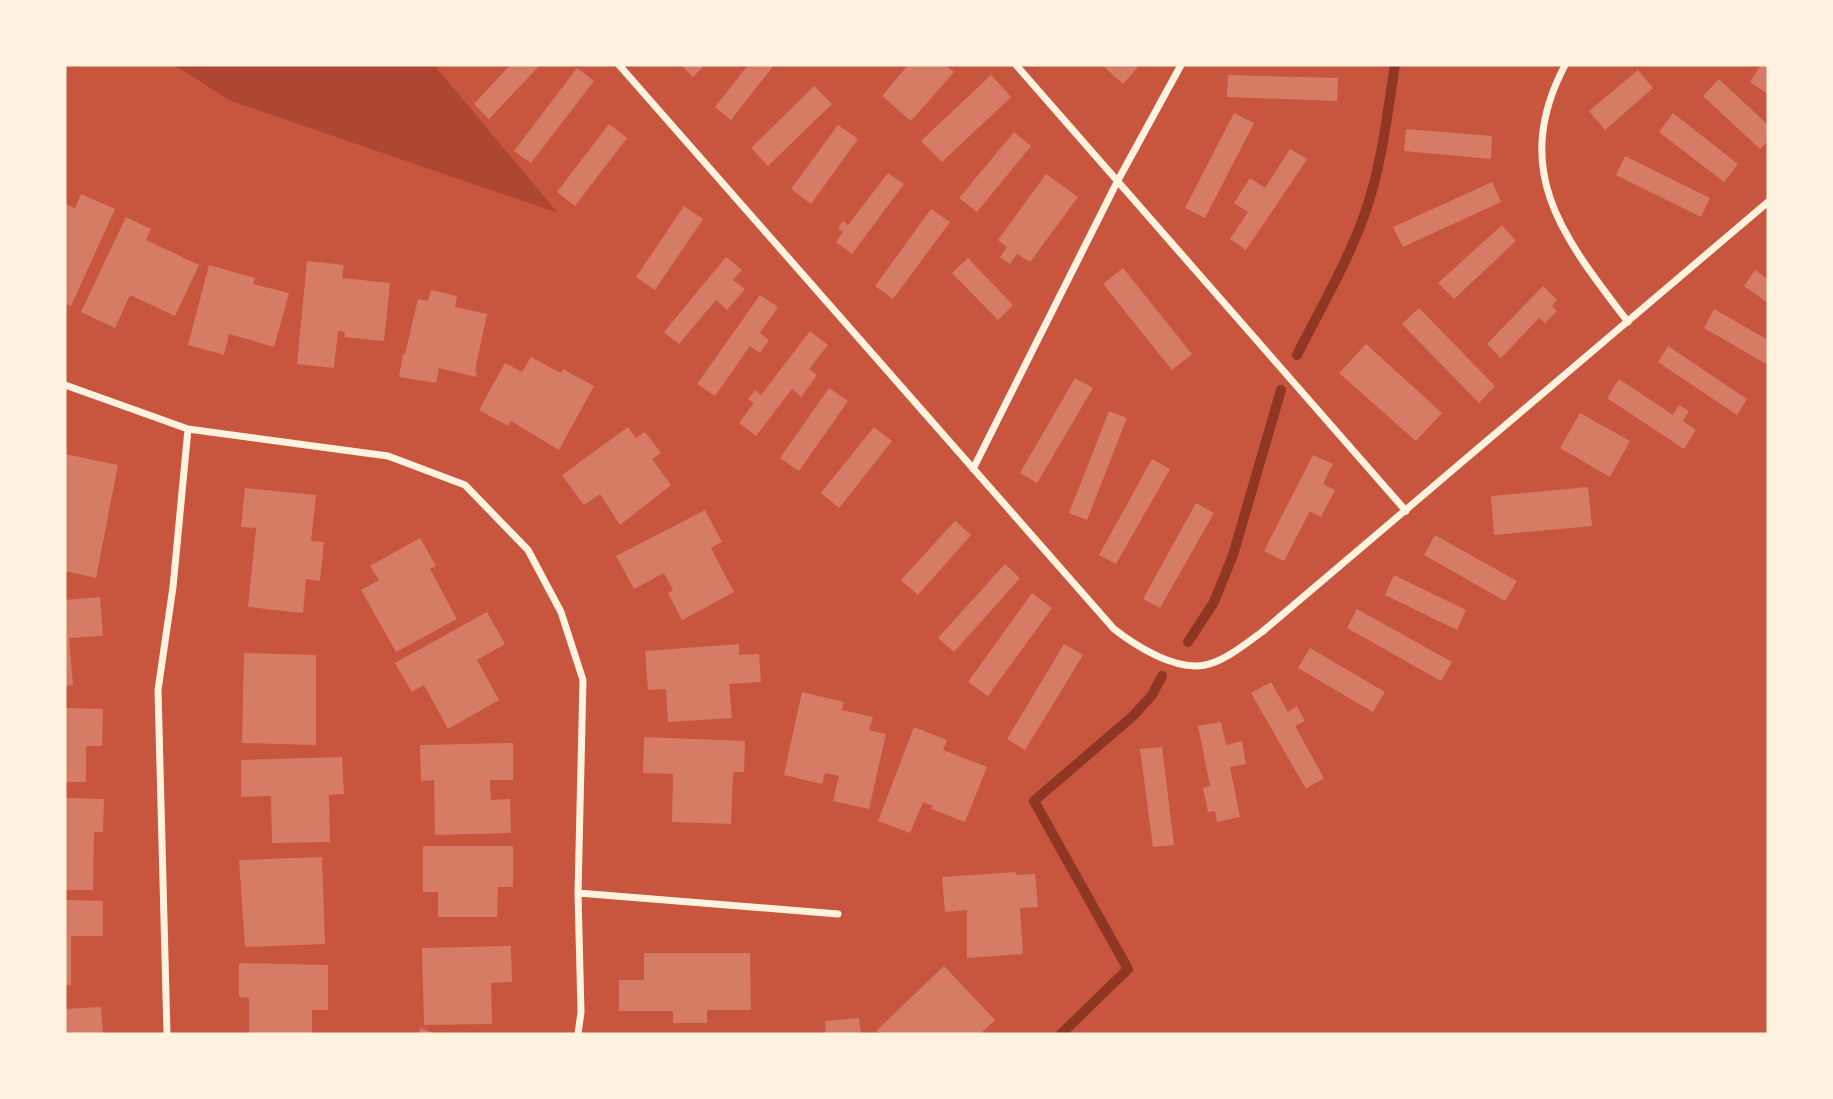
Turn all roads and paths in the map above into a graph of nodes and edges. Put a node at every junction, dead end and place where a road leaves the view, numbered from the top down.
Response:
1 (619, 65) edge
2 (1016, 65) edge
3 (1181, 65) edge
4 (1565, 65) edge
5 (1117, 182) junction
6 (1768, 202) edge
7 (1628, 322) junction
8 (65, 385) edge
9 (188, 429) junction
10 (973, 469) junction
11 (1406, 511) junction
12 (578, 894) junction
13 (838, 915) dead end
14 (167, 1034) edge
15 (578, 1034) edge

1 - 10 street
2 - 5 street
3 - 5 street
4 - 7 street
5 - 10 street
5 - 11 street
6 - 7 street
7 - 11 street
8 - 9 street
9 - 12 street
9 - 14 street
10 - 11 street
12 - 13 street
12 - 15 street

